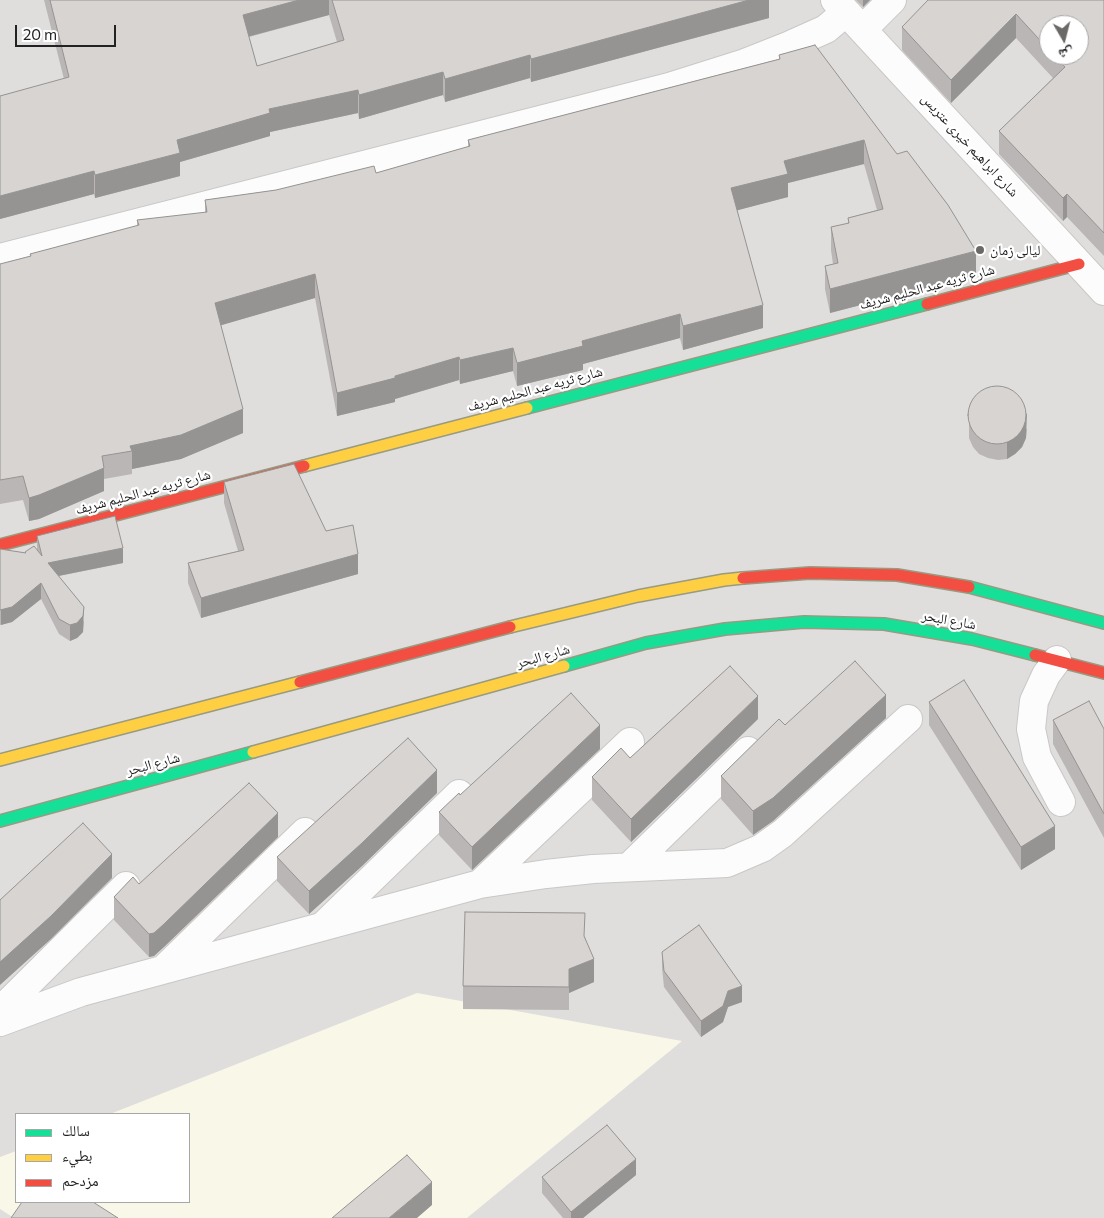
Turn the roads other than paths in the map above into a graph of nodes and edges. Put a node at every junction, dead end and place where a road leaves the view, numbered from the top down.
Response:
1 (892, 0) edge
2 (848, 13) edge
3 (0, 258) edge
4 (1079, 264) junction
5 (1104, 291) edge
6 (0, 545) edge
7 (1104, 623) edge
8 (1056, 660) junction
9 (1104, 673) edge
10 (908, 719) dead end
11 (763, 736) edge
12 (630, 742) dead end
13 (0, 760) edge
14 (459, 794) edge
15 (1061, 802) dead end
16 (0, 820) edge
17 (305, 832) edge
18 (630, 866) junction
19 (480, 884) junction
20 (126, 886) edge
21 (322, 927) junction
22 (164, 969) junction
23 (0, 1011) edge
24 (0, 1022) edge

1 - 2 street
2 - 3 street
2 - 4 street, شارع ابراهيم خيرى عتريس
4 - 5 street, شارع ابراهيم خيرى عتريس
4 - 6 main road, شارع ثريه عبد الحليم شريف
7 - 13 main road
8 - 9 main road, شارع البحر
8 - 15 street
8 - 16 main road, شارع البحر
10 - 18 street
11 - 18 street
12 - 19 street
14 - 21 street
17 - 22 street
18 - 19 street
19 - 21 street
20 - 23 street
21 - 22 street
22 - 24 street

